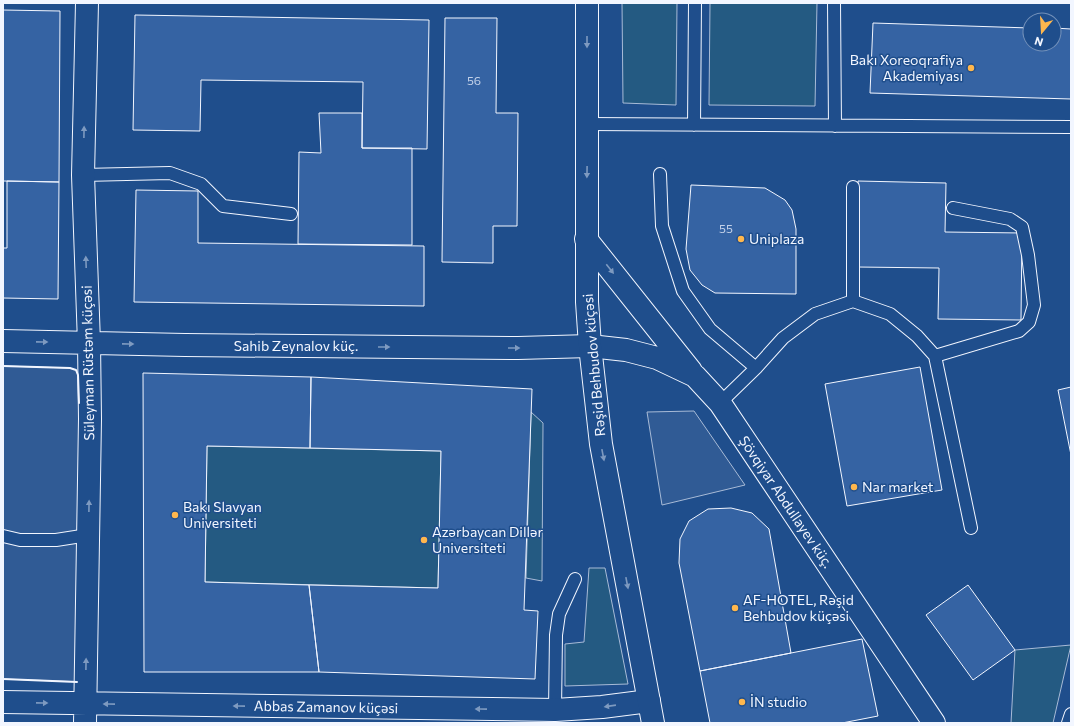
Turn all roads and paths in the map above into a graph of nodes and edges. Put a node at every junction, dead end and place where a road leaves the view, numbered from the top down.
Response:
1 (87, 3) edge
2 (587, 3) edge
3 (695, 3) edge
4 (834, 3) edge
5 (587, 124) junction
6 (694, 125) junction
7 (835, 126) junction
8 (1071, 127) edge
9 (660, 174) dead end
10 (83, 175) junction
11 (853, 187) dead end
12 (953, 208) dead end
13 (291, 214) dead end
14 (586, 239) junction
15 (853, 301) junction
16 (3, 341) edge
17 (89, 343) junction
18 (590, 346) junction
19 (935, 356) junction
20 (756, 368) junction
21 (695, 376) junction
22 (720, 403) junction
23 (971, 528) dead end
24 (88, 535) junction
25 (3, 536) edge
26 (575, 579) dead end
27 (649, 701) junction
28 (3, 702) edge
29 (555, 710) junction
30 (85, 713) edge
31 (1071, 714) edge
32 (653, 723) edge
33 (934, 723) edge
34 (1068, 723) edge

10 -> 1 street, Süleyman Rüstəm küçəsi
2 -> 5 street, Rəşid Behbudov küçəsi
3 - 6 lane
4 - 7 lane
5 - 6 lane
5 -> 14 street, Rəşid Behbudov küçəsi
6 - 7 lane
7 - 8 lane
9 - 20 lane
10 - 13 lane
17 -> 10 street, Süleyman Rüstəm küçəsi
11 - 15 lane
12 - 19 lane
14 - 18 street, Rəşid Behbudov küçəsi
14 -> 21 street
15 - 19 lane
15 - 20 lane
16 -> 17 street, Sahib Zeynalov küç.
17 -> 18 street, Sahib Zeynalov küç.
24 -> 17 street, Süleyman Rüstəm küçəsi
18 - 21 street, Şövqiyar Abdullayev küç.
18 -> 27 street, Rəşid Behbudov küçəsi
19 - 23 lane
20 - 22 lane
21 - 22 street, Şövqiyar Abdullayev küç.
22 - 33 street, Şövqiyar Abdullayev küç.
24 - 25 lane
30 -> 24 street, Süleyman Rüstəm küçəsi
26 - 29 lane
27 -> 29 street, Abbas Zamanov küçəsi
27 - 32 street, Rəşid Behbudov küçəsi
28 -> 30 street, Abbas Zamanov küçəsi
29 -> 30 street, Abbas Zamanov küçəsi
31 - 34 lane

